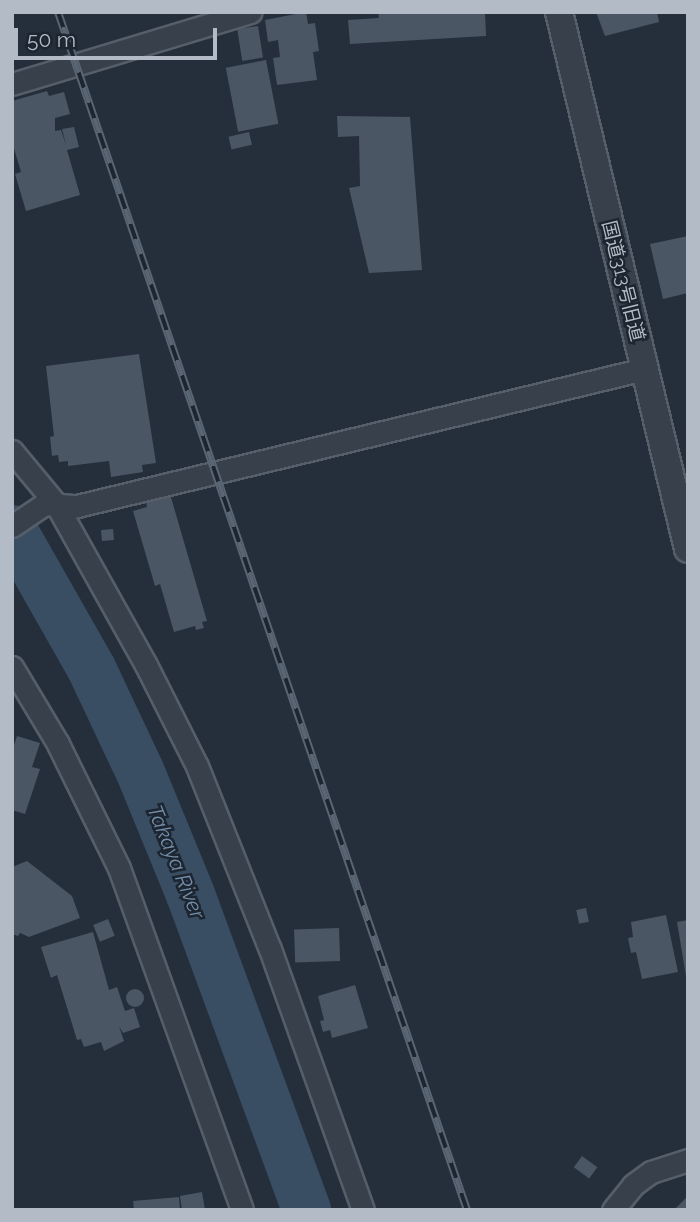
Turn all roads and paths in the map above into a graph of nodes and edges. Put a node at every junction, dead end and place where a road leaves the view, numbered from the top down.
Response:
1 (250, 12) edge
2 (559, 12) edge
3 (12, 84) edge
4 (644, 369) junction
5 (12, 452) edge
6 (48, 506) junction
7 (12, 526) edge
8 (688, 549) edge
9 (12, 667) edge
10 (688, 1160) edge
11 (242, 1210) edge
12 (363, 1210) edge
13 (613, 1210) edge

1 - 3 street
2 - 4 street, 国道313号旧道
4 - 6 street
4 - 8 street, 国道313号旧道
5 - 6 street
6 - 7 street
6 - 12 street
9 - 11 street
10 - 13 street

